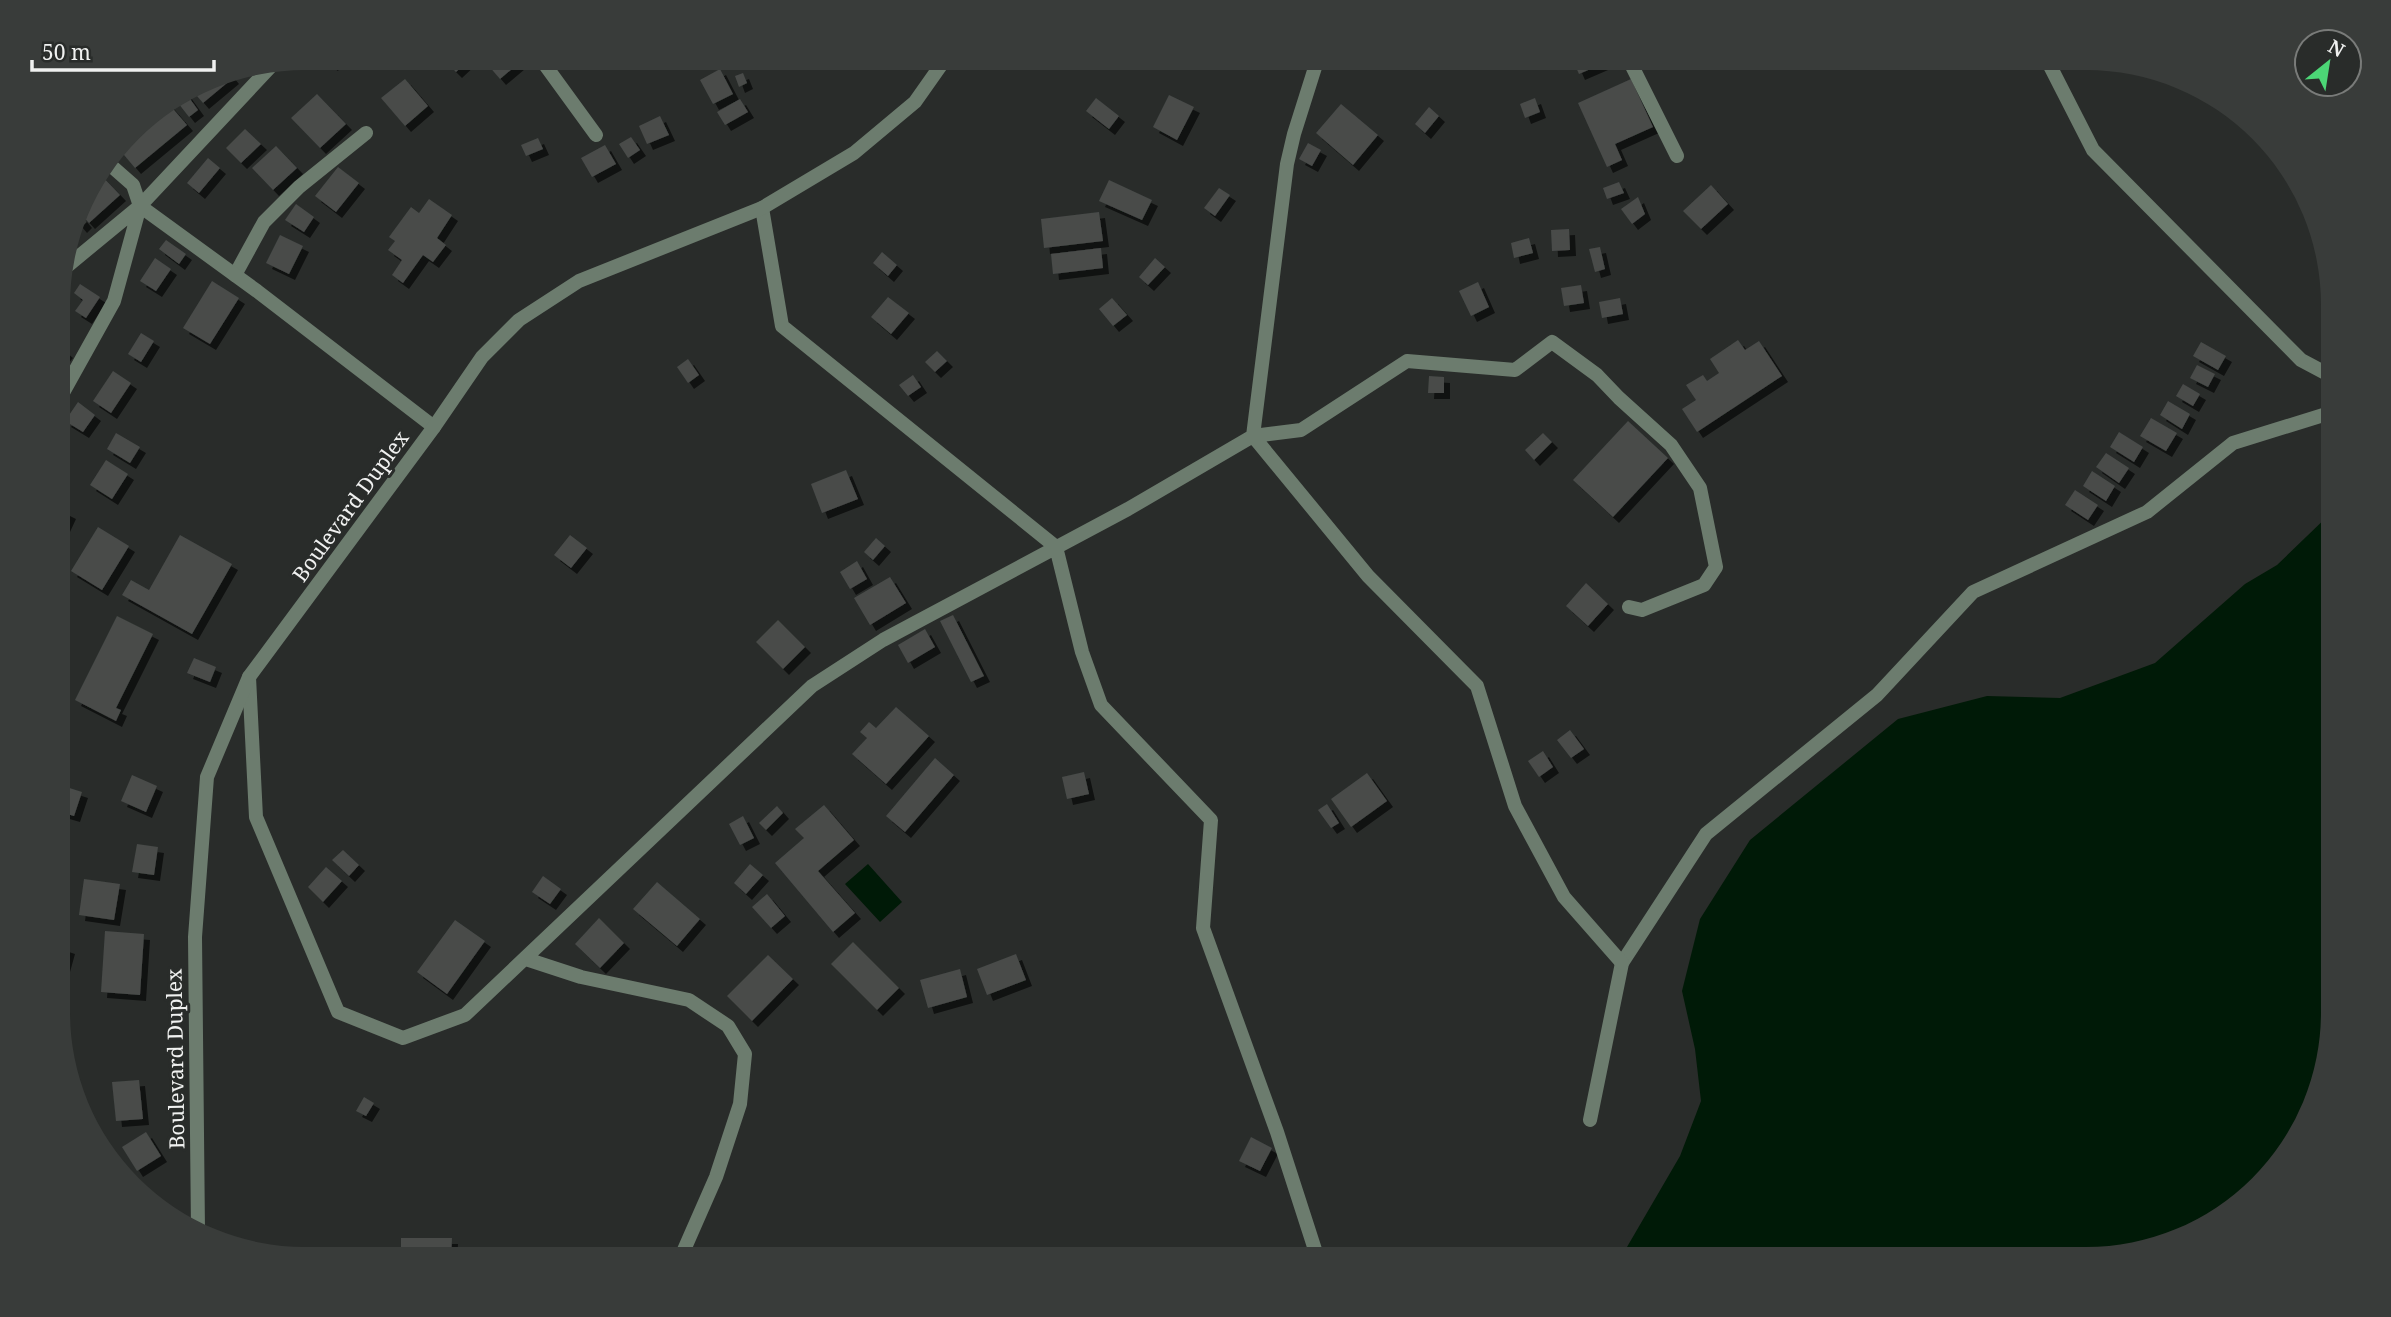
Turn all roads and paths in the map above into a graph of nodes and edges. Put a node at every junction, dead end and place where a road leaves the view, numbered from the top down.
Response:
1 (1314, 70) edge
2 (1634, 70) edge
3 (2052, 70) edge
4 (549, 71) edge
5 (937, 71) edge
6 (260, 75) edge
7 (366, 133) dead end
8 (596, 135) dead end
9 (1677, 156) dead end
10 (114, 169) edge
11 (140, 206) junction
12 (762, 208) junction
13 (75, 260) edge
14 (235, 275) junction
15 (2321, 371) edge
16 (71, 378) edge
17 (2321, 416) edge
18 (434, 427) junction
19 (1252, 436) junction
20 (1056, 547) junction
21 (1629, 607) dead end
22 (249, 677) junction
23 (526, 959) junction
24 (1622, 963) junction
25 (1590, 1120) dead end
26 (198, 1221) edge
27 (1314, 1246) edge
28 (685, 1247) edge

1 - 19 street
2 - 9 street
3 - 15 street
4 - 8 street
5 - 12 street, Boulevard Duplex
6 - 11 street
7 - 14 street
10 - 11 street
11 - 13 street
11 - 14 street
11 - 16 street
12 - 18 street, Boulevard Duplex
12 - 20 street
14 - 18 street
17 - 24 street
18 - 22 street, Boulevard Duplex
19 - 20 street
19 - 21 street
19 - 24 street
20 - 23 street
20 - 27 street
22 - 23 street
22 - 26 street, Boulevard Duplex
23 - 28 street
24 - 25 street

